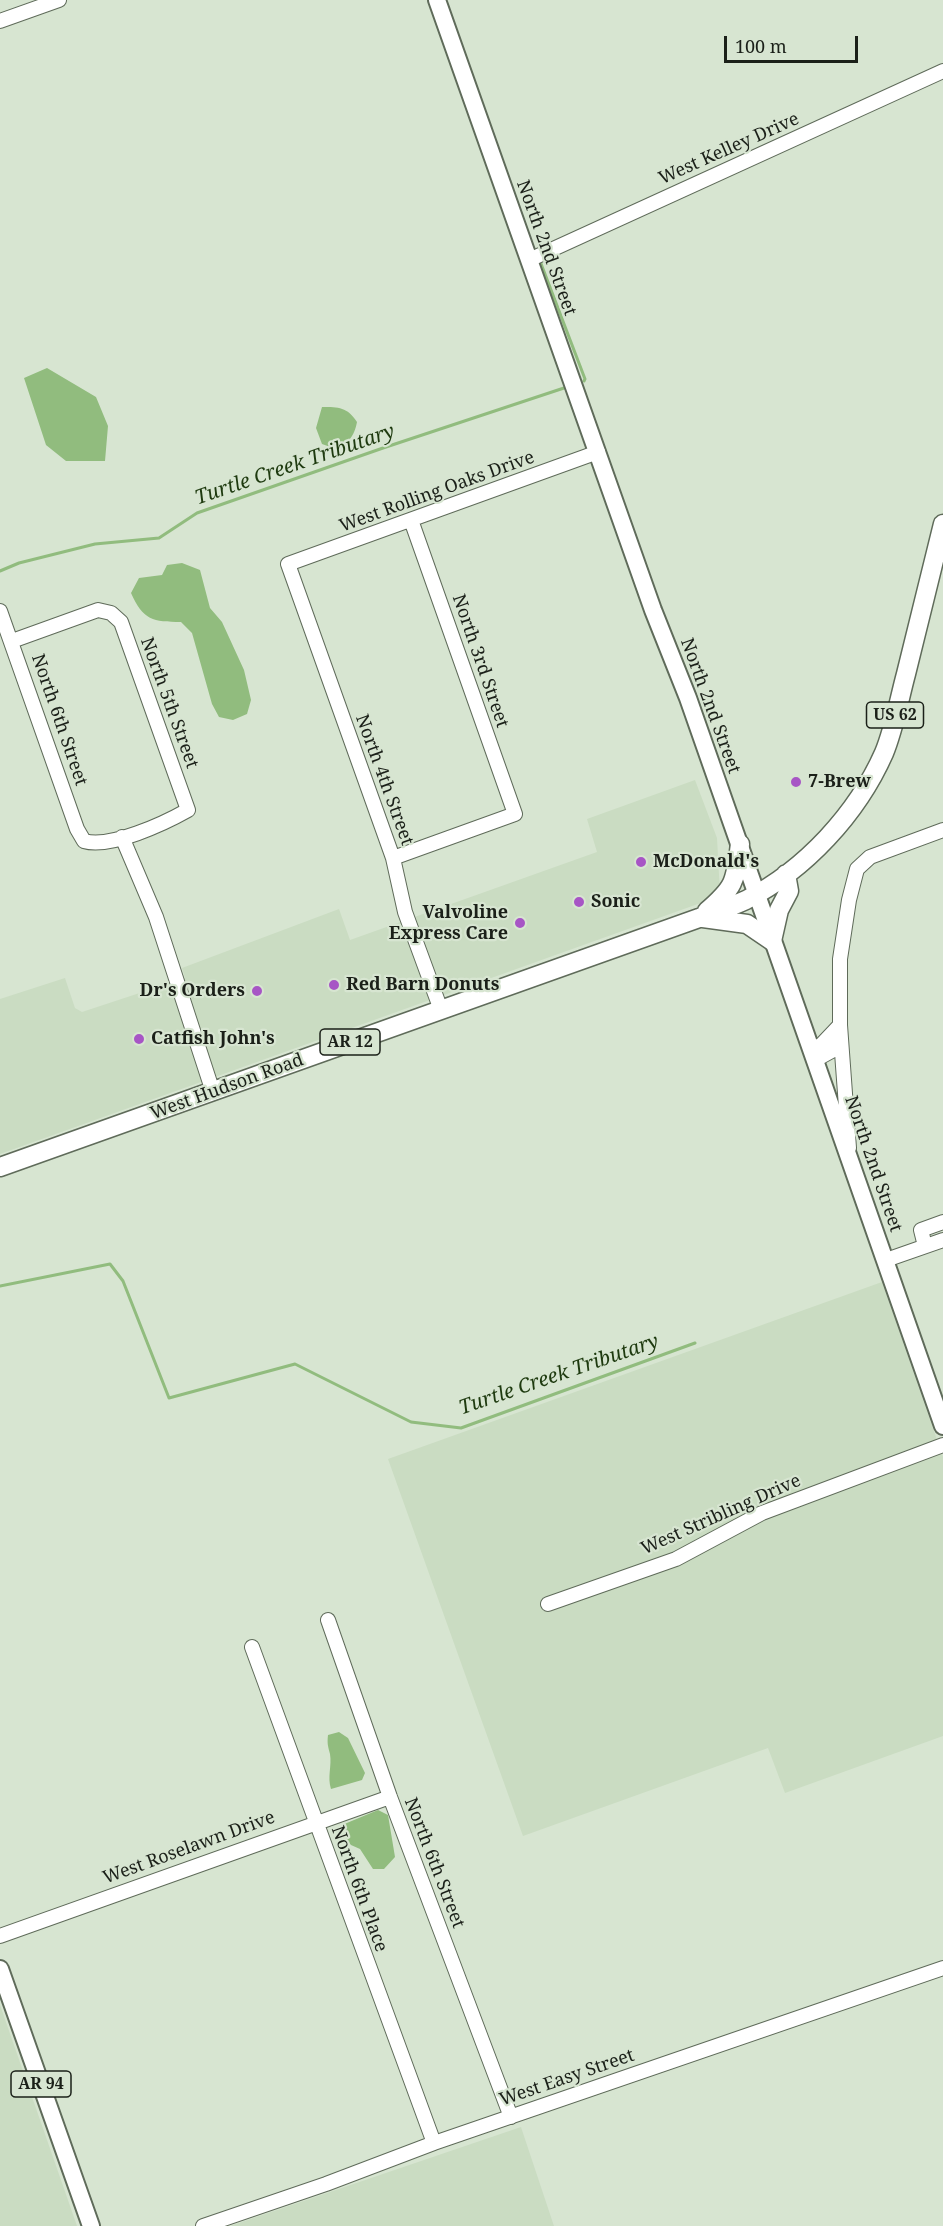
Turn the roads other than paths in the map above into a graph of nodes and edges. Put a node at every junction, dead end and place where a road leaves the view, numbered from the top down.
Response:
1 (59, 0) edge
2 (437, 0) edge
3 (0, 21) edge
4 (943, 72) edge
5 (529, 260) junction
6 (598, 452) junction
7 (411, 520) junction
8 (943, 524) edge
9 (288, 564) joint
10 (0, 611) edge
11 (12, 641) junction
12 (943, 830) edge
13 (122, 837) junction
14 (740, 844) junction
15 (393, 858) junction
16 (786, 874) junction
17 (757, 894) junction
18 (699, 918) junction
19 (772, 941) junction
20 (441, 1010) junction
21 (840, 1025) junction
22 (841, 1041) junction
23 (813, 1054) junction
24 (213, 1092) junction
25 (850, 1154) junction
26 (0, 1167) edge
27 (943, 1222) edge
28 (943, 1240) edge
29 (925, 1246) junction
30 (886, 1260) junction
31 (943, 1426) edge
32 (943, 1444) edge
33 (548, 1604) dead end
34 (328, 1620) dead end
35 (252, 1647) dead end
36 (390, 1797) junction
37 (315, 1821) junction
38 (0, 1936) edge
39 (943, 1968) edge
40 (0, 1969) edge
41 (511, 2117) junction
42 (434, 2143) junction
43 (91, 2226) edge
44 (203, 2226) edge

1 - 3 street
2 - 5 main road, North 2nd Street
4 - 5 street, West Kelley Drive
5 - 6 main road, North 2nd Street
6 - 7 street, West Rolling Oaks Drive
6 - 14 main road, North 2nd Street
7 - 9 street, West Rolling Oaks Drive
7 - 15 street, North 3rd Street
8 - 16 highway, US 62
9 - 15 street, North 4th Street
10 - 11 street, North 6th Street
11 - 13 street, North 6th Street
11 - 13 street, North 5th Street
12 - 21 street
13 - 24 street
14 - 17 main road, North 2nd Street
14 - 18 highway
15 - 20 street, North 4th Street
16 - 17 highway, US 62
16 - 19 highway
17 - 18 highway, West Hudson Road / AR 12
17 - 19 main road, North 2nd Street
18 - 19 highway, AR 12
18 - 20 highway, West Hudson Road / AR 12
19 - 23 main road, North 2nd Street
20 - 24 highway, West Hudson Road / AR 12
21 - 22 street
21 - 23 street
22 - 23 street
22 - 25 street
23 - 25 main road, North 2nd Street
24 - 26 highway, West Hudson Road / AR 12
25 - 30 main road, North 2nd Street
27 - 29 street
28 - 29 street
29 - 30 street
30 - 31 main road, North 2nd Street
32 - 33 street, West Stribling Drive
34 - 36 street, North 6th Street
35 - 37 street, North 6th Place
36 - 37 street, West Roselawn Drive
36 - 41 street, North 6th Street
37 - 38 street, West Roselawn Drive
37 - 42 street, North 6th Place
39 - 41 street, West Easy Street
40 - 43 main road, AR 94
41 - 42 street, West Easy Street
42 - 44 street, West Easy Street

